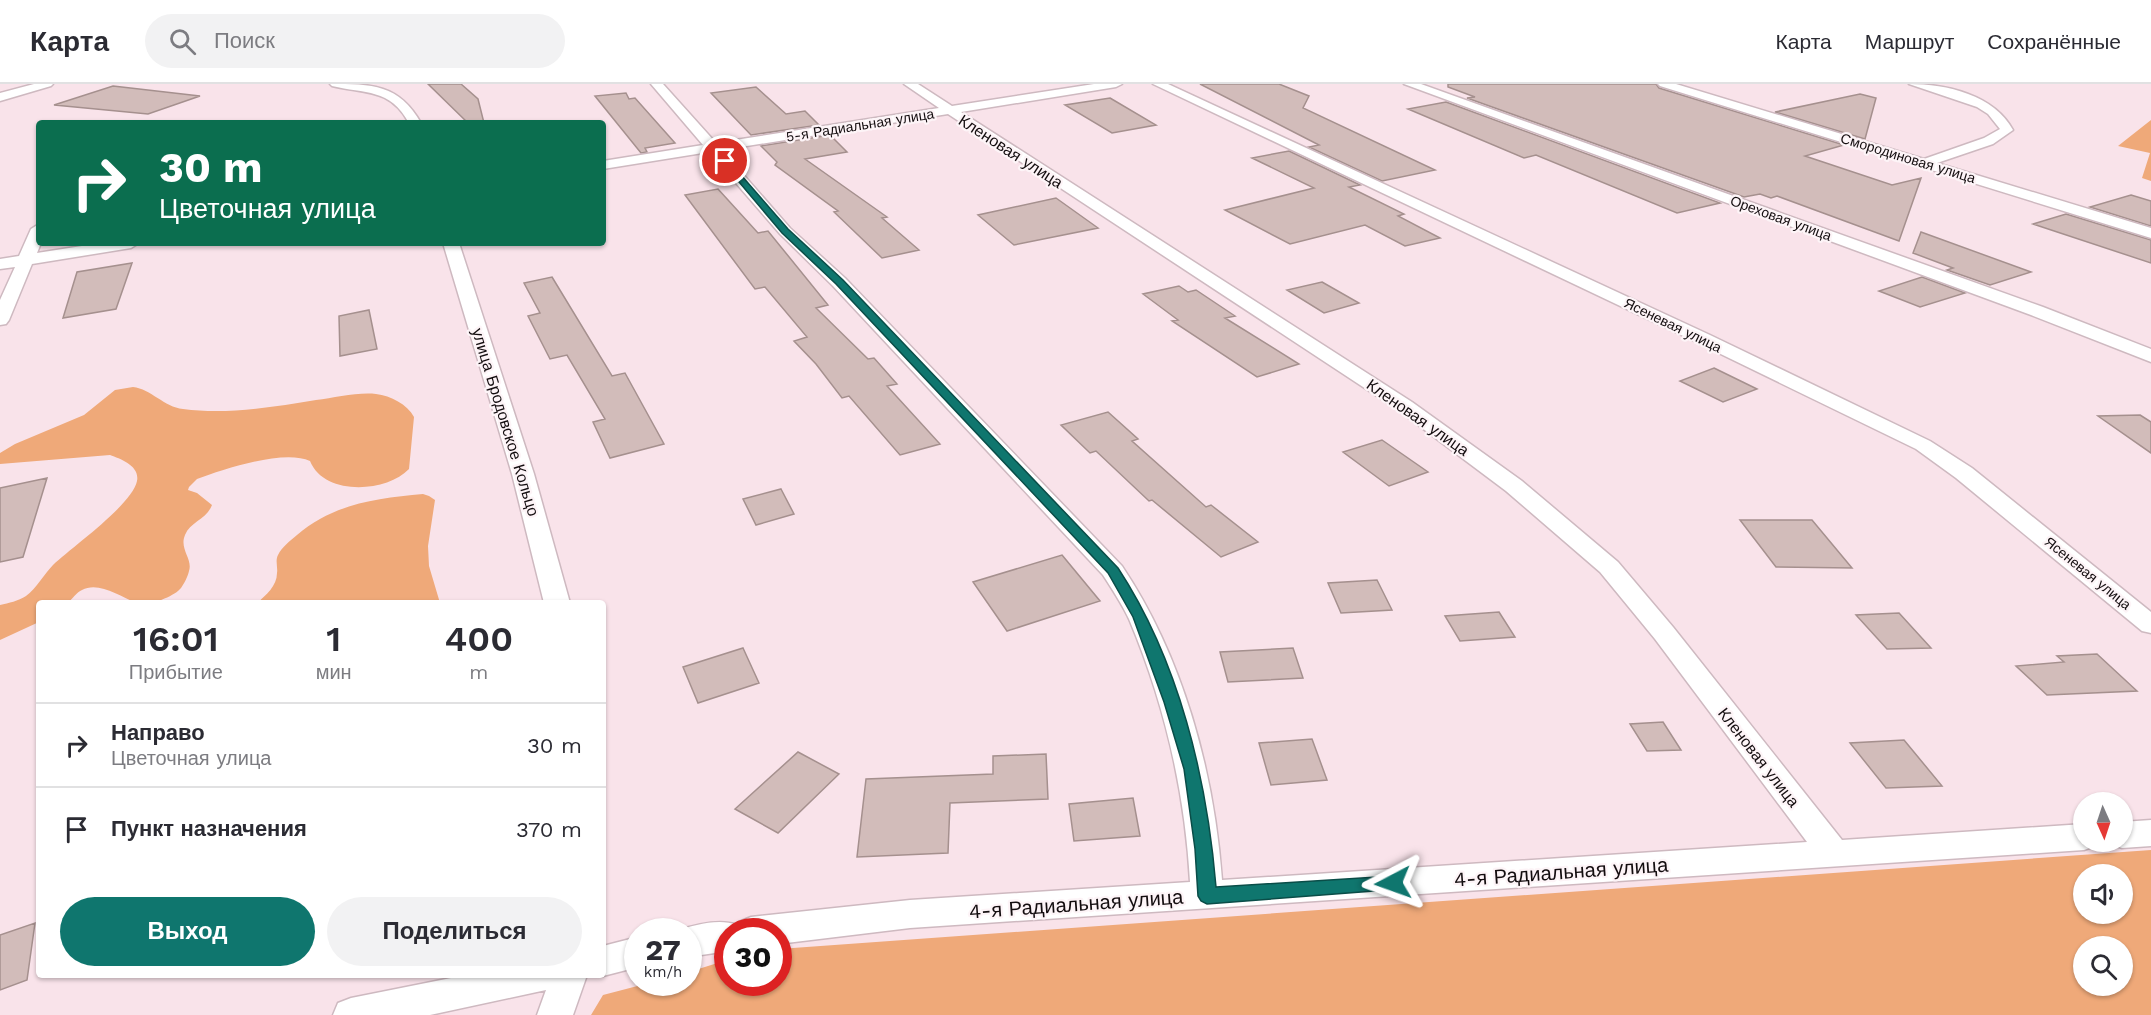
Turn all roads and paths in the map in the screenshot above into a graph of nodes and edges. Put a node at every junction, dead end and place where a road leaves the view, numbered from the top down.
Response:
1 (47, 84) edge
2 (336, 84) edge
3 (657, 84) edge
4 (910, 84) edge
5 (1116, 84) edge
6 (1160, 84) edge
7 (1410, 84) edge
8 (1664, 84) edge
9 (1915, 84) edge
10 (0, 97) edge
11 (950, 111) junction
12 (413, 120) edge
13 (712, 147) junction
14 (1927, 163) junction
15 (606, 165) edge
16 (2151, 233) edge
17 (36, 236) edge
18 (113, 246) edge
19 (452, 246) edge
20 (25, 261) junction
21 (0, 264) edge
22 (0, 320) edge
23 (2151, 356) edge
24 (556, 600) edge
25 (2151, 625) edge
26 (2151, 833) edge
27 (2133, 834) edge
28 (2073, 838) edge
29 (1834, 854) junction
30 (1207, 896) junction
31 (792, 927) edge
32 (624, 955) edge
33 (606, 959) edge
34 (530, 978) edge
35 (568, 978) edge
36 (351, 1015) edge
37 (555, 1015) edge

1 - 10 street
2 - 12 street
3 - 13 street
4 - 11 street, Кленовая улица
5 - 11 street, 5-я Радиальная улица
6 - 25 street, Ясеневая улица
7 - 23 street, Ореховая улица
8 - 14 street, Смородиновая улица
9 - 14 street
11 - 13 street, 5-я Радиальная улица
11 - 29 street, Кленовая улица
13 - 15 street, 5-я Радиальная улица
13 - 30 street
14 - 16 street, Смородиновая улица
17 - 20 street
18 - 20 street
19 - 24 street, улица Бродовское Кольцо
20 - 21 street
20 - 22 street
26 - 27 street
28 - 29 street, 4-я Радиальная улица
29 - 30 street, 4-я Радиальная улица
30 - 31 street, 4-я Радиальная улица
32 - 33 street
34 - 36 street
35 - 37 street

